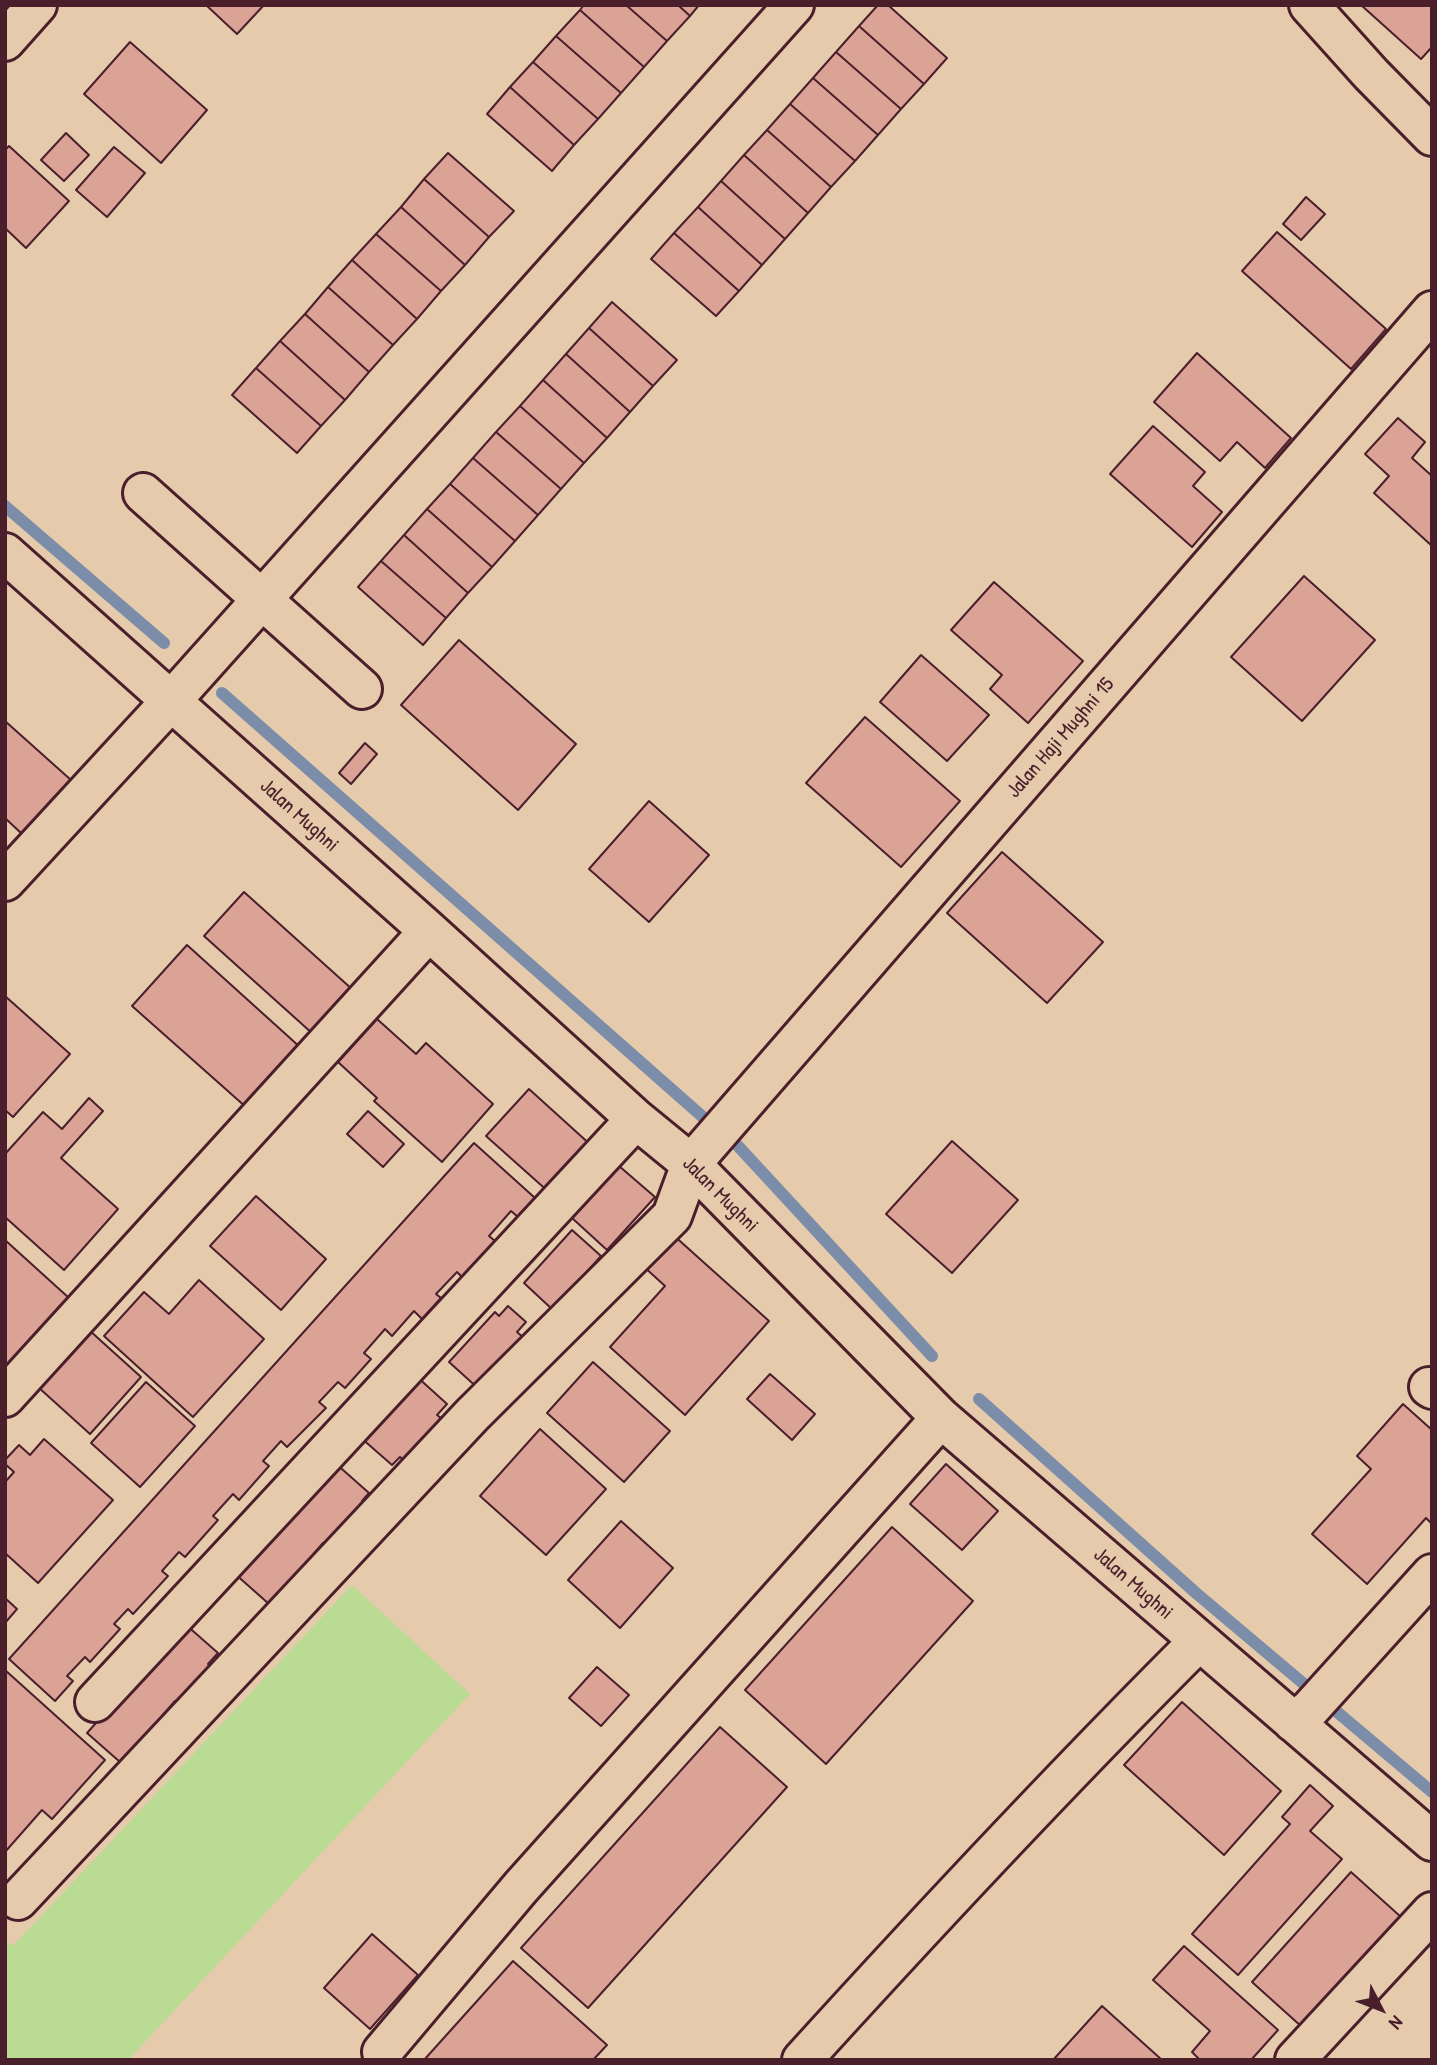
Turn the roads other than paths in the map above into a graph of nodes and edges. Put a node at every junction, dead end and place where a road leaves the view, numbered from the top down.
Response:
1 (37, 5) edge
2 (794, 5) edge
3 (1309, 5) edge
4 (5, 41) edge
5 (1432, 136) edge
6 (1432, 311) edge
7 (143, 494) dead end
8 (5, 553) edge
9 (261, 599) junction
10 (362, 689) dead end
11 (171, 701) junction
12 (5, 881) edge
13 (429, 931) junction
14 (636, 1119) junction
15 (691, 1164) junction
16 (5, 1397) edge
17 (941, 1418) junction
18 (1432, 1574) edge
19 (1199, 1641) junction
20 (95, 1702) dead end
21 (1301, 1716) junction
22 (1432, 1841) edge
23 (18, 1900) dead end
24 (1432, 1912) edge
25 (382, 2052) dead end
26 (808, 2058) edge
27 (1295, 2060) edge

1 - 4 street
2 - 9 street
3 - 5 street
6 - 15 street, Jalan Haji Mughni 15
7 - 9 street
8 - 11 street, Jalan Mughni
9 - 10 street
9 - 11 street
11 - 12 street
11 - 13 street, Jalan Mughni
13 - 14 street, Jalan Mughni
13 - 16 street
14 - 15 street, Jalan Mughni
14 - 20 street
15 - 17 street, Jalan Mughni
15 - 23 street
17 - 19 street, Jalan Mughni
17 - 25 street
18 - 21 street
19 - 21 street, Jalan Mughni
19 - 26 street
21 - 22 street, Jalan Mughni
24 - 27 street

